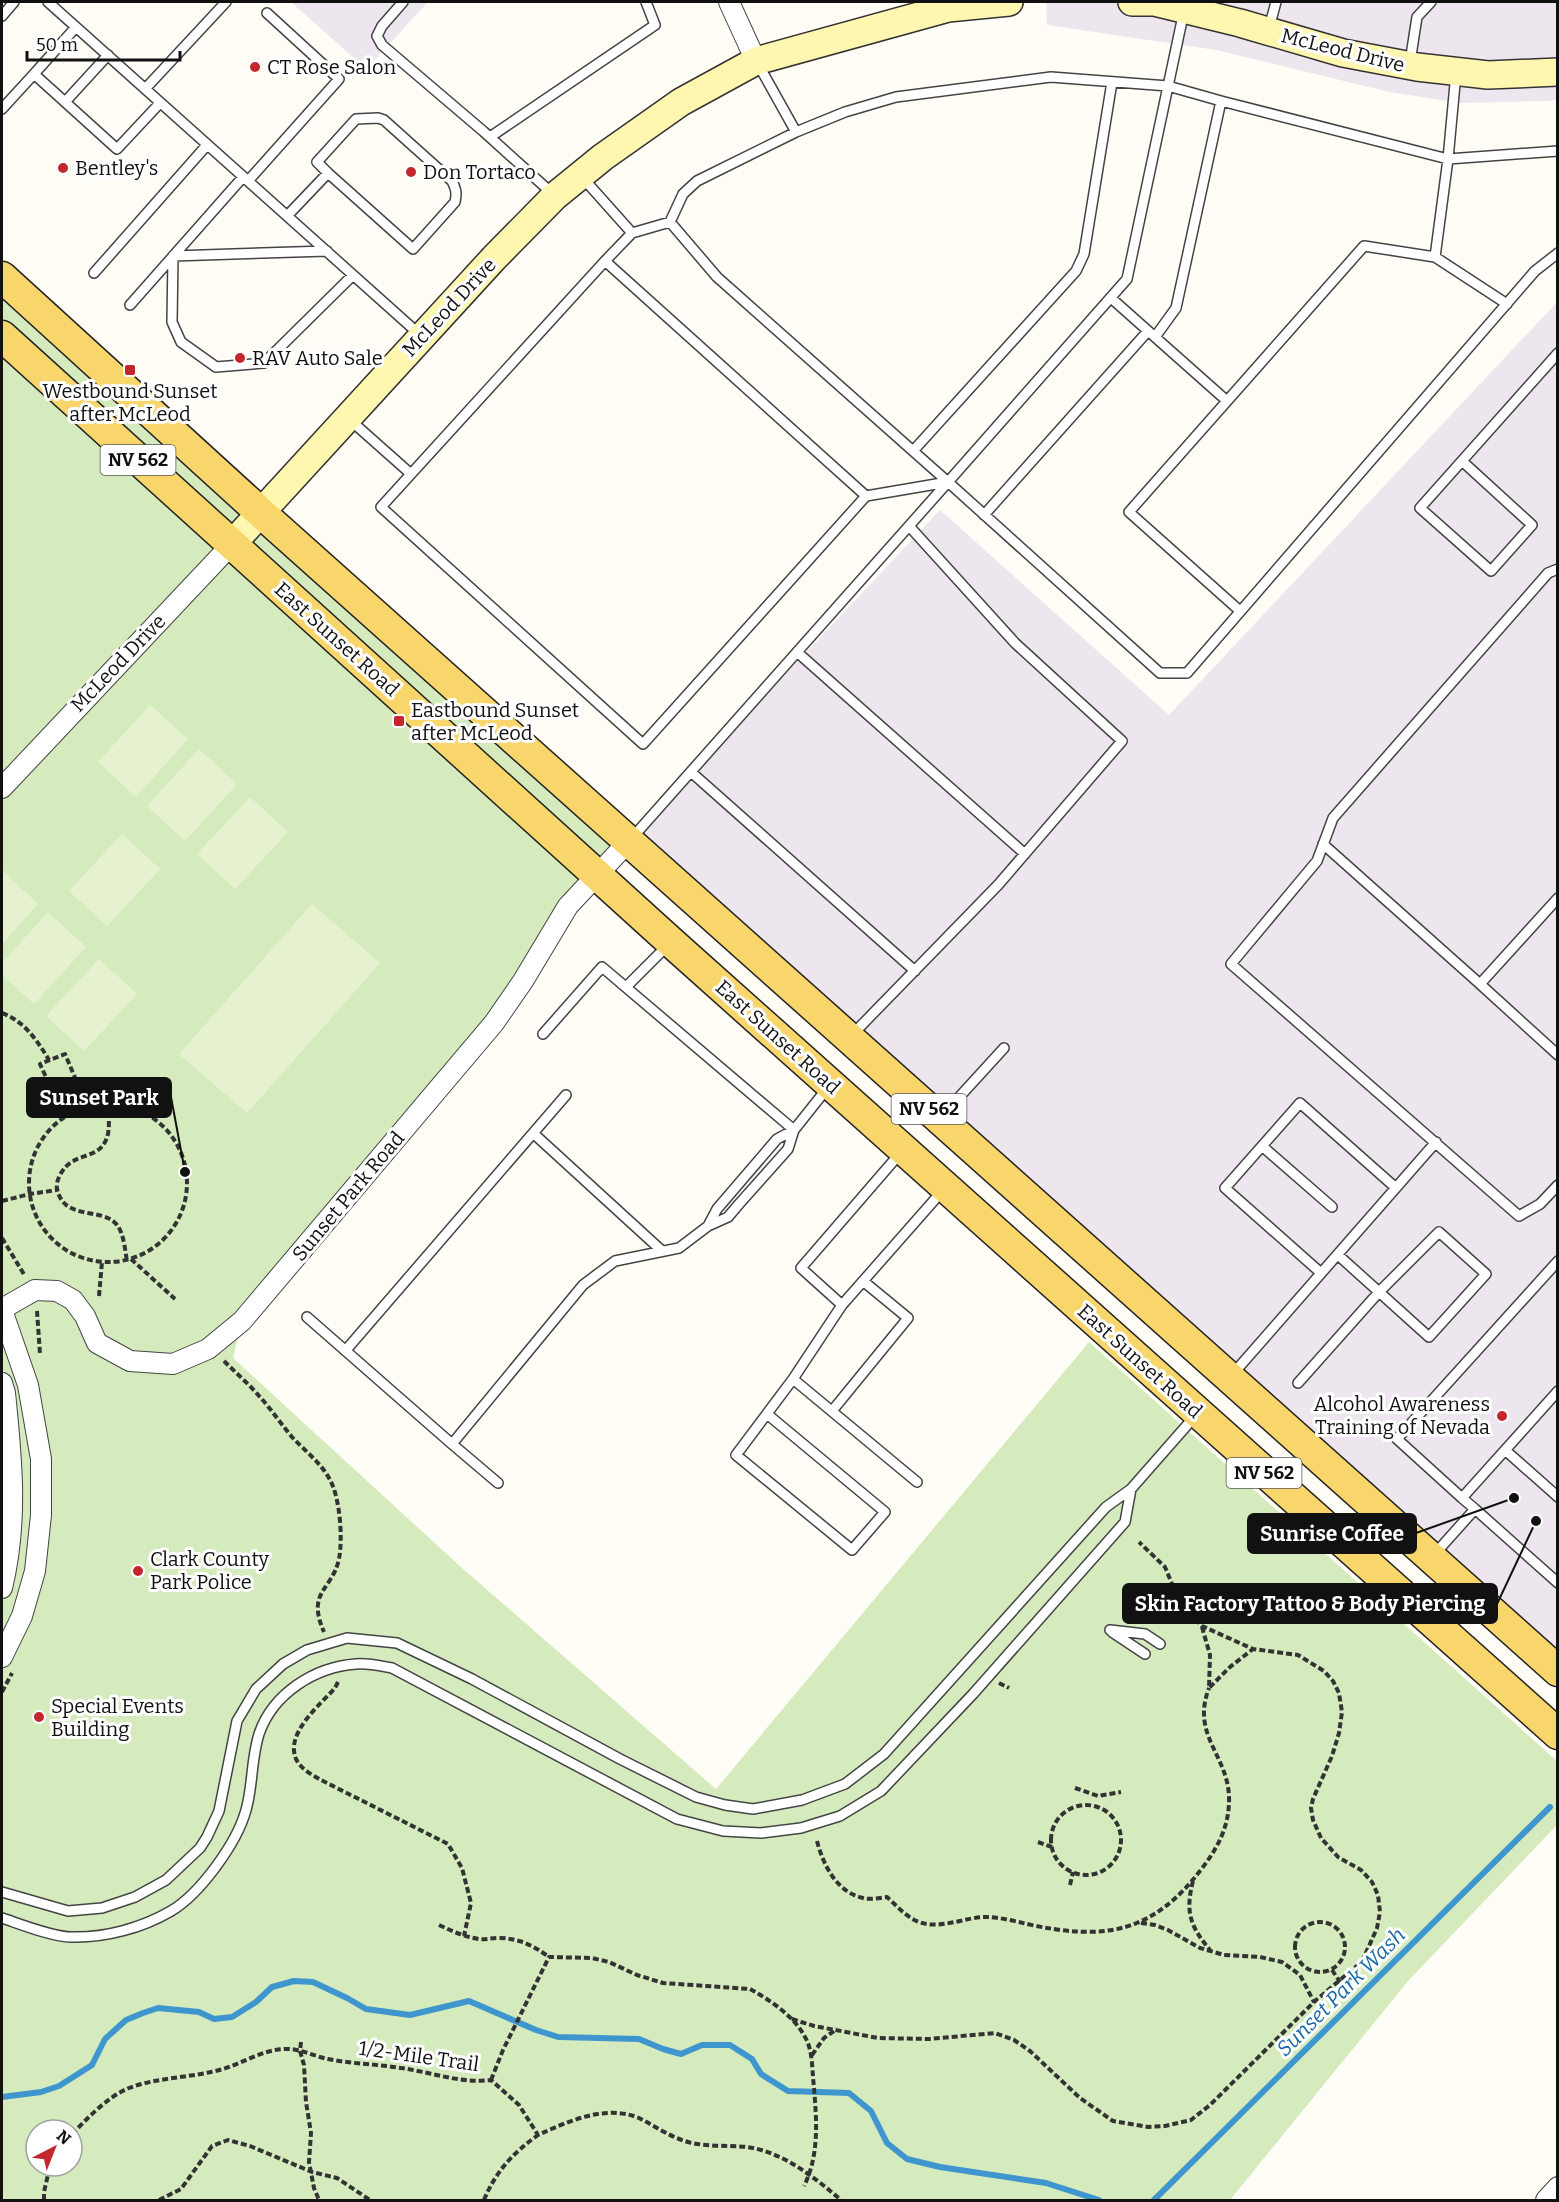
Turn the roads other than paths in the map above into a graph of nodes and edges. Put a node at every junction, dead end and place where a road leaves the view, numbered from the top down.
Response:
1 (15, 2) edge
2 (48, 2) edge
3 (226, 2) edge
4 (403, 2) edge
5 (645, 2) edge
6 (729, 2) edge
7 (1009, 2) edge
8 (1132, 2) edge
9 (1276, 2) edge
10 (1431, 2) edge
11 (1184, 10) junction
12 (267, 14) dead end
13 (2, 16) edge
14 (76, 27) junction
15 (1268, 32) junction
16 (108, 55) junction
17 (756, 61) junction
18 (1410, 66) junction
19 (1456, 72) junction
20 (1557, 72) edge
21 (34, 74) junction
22 (1112, 82) junction
23 (1168, 87) junction
24 (146, 89) junction
25 (1221, 101) junction
26 (65, 102) junction
27 (160, 103) junction
28 (2, 109) edge
29 (796, 132) junction
30 (490, 137) junction
31 (207, 145) junction
32 (1557, 152) edge
33 (1448, 159) junction
34 (328, 173) junction
35 (581, 175) junction
36 (245, 179) junction
37 (555, 196) junction
38 (287, 216) junction
39 (670, 222) junction
40 (632, 233) junction
41 (327, 251) junction
42 (1557, 253) edge
43 (173, 256) junction
44 (1435, 257) junction
45 (604, 261) junction
46 (94, 273) dead end
47 (353, 275) junction
48 (2, 278) edge
49 (1111, 298) junction
50 (1507, 304) junction
51 (130, 305) dead end
52 (1151, 334) junction
53 (2, 336) edge
54 (422, 337) junction
55 (1557, 353) edge
56 (1227, 401) junction
57 (347, 418) junction
58 (913, 451) junction
59 (1462, 460) junction
60 (411, 474) junction
61 (948, 483) junction
62 (866, 496) junction
63 (261, 513) junction
64 (984, 515) junction
65 (909, 526) junction
66 (231, 544) junction
67 (1557, 569) edge
68 (1240, 611) junction
69 (797, 652) junction
70 (691, 772) junction
71 (2, 788) edge
72 (629, 841) junction
73 (1323, 844) junction
74 (1024, 854) junction
75 (597, 875) junction
76 (1557, 898) edge
77 (671, 942) junction
78 (915, 971) junction
79 (1480, 984) junction
80 (626, 987) junction
81 (543, 1034) dead end
82 (849, 1038) junction
83 (1004, 1048) dead end
84 (1557, 1054) edge
85 (830, 1084) junction
86 (566, 1095) dead end
87 (940, 1118) junction
88 (794, 1130) junction
89 (533, 1133) junction
90 (1436, 1142) junction
91 (1262, 1146) junction
92 (903, 1149) junction
93 (761, 1158) junction
94 (771, 1168) junction
95 (740, 1182) junction
96 (1557, 1185) edge
97 (945, 1187) junction
98 (1396, 1188) junction
99 (750, 1191) junction
100 (1332, 1207) dead end
101 (708, 1226) junction
102 (661, 1250) junction
103 (1338, 1255) junction
104 (1557, 1261) edge
105 (1322, 1273) junction
106 (863, 1281) junction
107 (1379, 1292) junction
108 (842, 1305) junction
109 (2, 1309) edge
110 (308, 1317) dead end
111 (346, 1350) junction
112 (1230, 1378) junction
113 (794, 1379) junction
114 (2, 1383) edge
115 (1298, 1383) dead end
116 (1557, 1391) edge
117 (832, 1412) junction
118 (767, 1414) junction
119 (1198, 1414) junction
120 (452, 1444) junction
121 (1505, 1450) junction
122 (917, 1482) dead end
123 (498, 1483) dead end
124 (1131, 1490) junction
125 (1557, 1497) edge
126 (1462, 1498) junction
127 (1475, 1509) junction
128 (1432, 1558) junction
129 (1557, 1583) edge
130 (2, 1588) edge
131 (1160, 1644) dead end
132 (1145, 1654) dead end
133 (2, 1657) edge
134 (1557, 1671) edge
135 (1554, 1723) edge
136 (2, 1892) edge
137 (2, 1918) edge
138 (1557, 2187) edge
139 (1546, 2200) edge

1 - 13 lane
2 - 14 lane
3 - 24 lane
4 - 30 lane
5 - 30 lane
6 - 17 street
7 - 17 street, McLeod Drive
8 - 11 street, McLeod Drive
9 - 15 lane
10 - 18 lane
11 - 15 street, McLeod Drive
11 - 23 lane
12 - 36 lane
14 - 16 lane
14 - 21 lane
15 - 18 street, McLeod Drive
16 - 24 lane
16 - 26 lane
17 - 29 lane
17 - 35 street, McLeod Drive
18 - 19 street, McLeod Drive
19 - 20 street, McLeod Drive
19 - 33 lane
21 - 26 lane
21 - 28 lane
22 - 23 lane
22 - 29 lane
22 - 58 lane
23 - 25 lane
23 - 49 lane
24 - 27 lane
25 - 33 lane
25 - 52 lane
26 - 27 lane
27 - 31 lane
29 - 39 lane
30 - 37 lane
31 - 36 lane
31 - 46 lane
32 - 33 lane
33 - 44 lane
34 - 34 lane
34 - 38 lane
35 - 37 street, McLeod Drive
35 - 40 lane
36 - 38 lane
36 - 43 lane
37 - 54 street, McLeod Drive
38 - 41 lane
39 - 40 lane
39 - 58 lane
40 - 45 lane
41 - 43 lane
41 - 47 lane
42 - 50 lane
43 - 47 lane
43 - 51 lane
44 - 50 lane
44 - 56 lane
45 - 60 lane
45 - 62 lane
47 - 54 lane
48 - 63 main road, NV 562
49 - 52 lane
49 - 61 lane
50 - 68 lane
52 - 56 lane
52 - 64 lane
53 - 66 main road, East Sunset Road / NV 562
54 - 57 street, McLeod Drive
55 - 59 lane
56 - 68 lane
57 - 60 lane
57 - 63 street, McLeod Drive
58 - 61 lane
59 - 59 lane
60 - 62 lane
61 - 62 lane
61 - 64 lane
61 - 65 lane
63 - 66 street, McLeod Drive
63 - 72 main road, NV 562
64 - 68 lane
65 - 69 lane
65 - 74 lane
66 - 71 street, McLeod Drive
66 - 75 main road, East Sunset Road / NV 562
67 - 73 lane
69 - 70 lane
69 - 74 lane
70 - 72 lane
70 - 78 lane
72 - 75 street, Sunset Park Road
72 - 82 main road, NV 562
73 - 79 lane
73 - 90 lane
74 - 78 lane
75 - 77 main road, East Sunset Road / NV 562
75 - 109 street, Sunset Park Road
76 - 79 lane
77 - 80 lane
77 - 85 main road, East Sunset Road / NV 562
78 - 82 lane
79 - 84 lane
80 - 81 lane
80 - 88 lane
82 - 87 main road, NV 562
83 - 87 lane
85 - 88 lane
85 - 92 main road, East Sunset Road / NV 562
86 - 89 lane
87 - 112 main road, NV 562
88 - 93 lane
88 - 94 lane
89 - 102 lane
89 - 111 lane
90 - 96 lane
90 - 98 lane
91 - 98 lane
91 - 100 lane
91 - 105 lane
92 - 97 main road, East Sunset Road / NV 562
92 - 108 lane
93 - 94 lane
93 - 95 lane
94 - 99 lane
95 - 99 lane
95 - 101 lane
97 - 106 lane
97 - 119 main road, East Sunset Road / NV 562
98 - 103 lane
99 - 101 lane
101 - 102 lane
102 - 120 lane
103 - 105 lane
103 - 107 lane
104 - 126 lane
105 - 112 lane
106 - 108 lane
106 - 117 lane
107 - 107 lane
107 - 115 lane
108 - 113 lane
109 - 133 street
110 - 111 lane
111 - 120 lane
112 - 119 main road
112 - 128 main road, NV 562
113 - 117 lane
113 - 118 lane
114 - 130 street
116 - 121 lane
117 - 122 lane
118 - 118 lane
119 - 124 lane
119 - 135 main road, East Sunset Road / NV 562
120 - 123 lane
121 - 125 lane
121 - 126 lane
124 - 136 lane
124 - 137 lane
126 - 127 lane
127 - 128 lane
127 - 129 lane
128 - 134 main road, NV 562
131 - 132 lane
138 - 139 street

